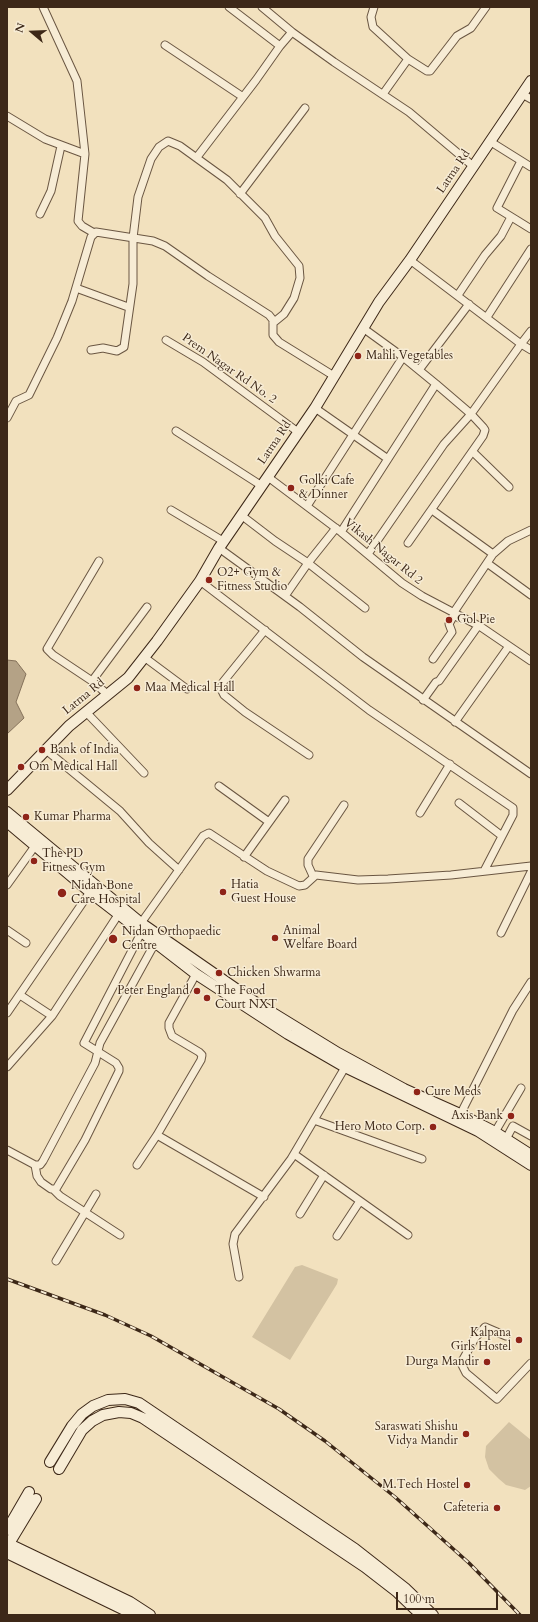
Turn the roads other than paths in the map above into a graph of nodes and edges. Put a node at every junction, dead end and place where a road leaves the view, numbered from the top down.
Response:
1 (43, 7) edge
2 (229, 7) edge
3 (262, 7) edge
4 (486, 7) edge
5 (370, 8) edge
6 (292, 32) junction
7 (165, 45) dead end
8 (280, 46) junction
9 (408, 59) junction
10 (531, 81) edge
11 (383, 94) junction
12 (526, 96) edge
13 (243, 97) junction
14 (305, 108) dead end
15 (7, 116) edge
16 (491, 142) junction
17 (61, 146) junction
18 (85, 154) junction
19 (197, 157) junction
20 (521, 161) junction
21 (474, 166) junction
22 (531, 167) edge
23 (240, 194) junction
24 (40, 214) dead end
25 (511, 217) junction
26 (531, 229) edge
27 (94, 233) junction
28 (133, 238) junction
29 (531, 249) edge
30 (410, 260) junction
31 (76, 288) junction
32 (458, 295) junction
33 (469, 304) junction
34 (128, 307) junction
35 (487, 317) junction
36 (273, 323) junction
37 (363, 328) junction
38 (531, 331) edge
39 (166, 340) dead end
40 (521, 344) junction
41 (91, 350) dead end
42 (531, 350) edge
43 (404, 357) junction
44 (419, 370) junction
45 (334, 376) junction
46 (436, 384) junction
47 (315, 408) junction
48 (471, 414) junction
49 (7, 418) edge
50 (176, 431) dead end
51 (298, 432) junction
52 (353, 436) junction
53 (472, 452) junction
54 (388, 458) junction
55 (268, 477) junction
56 (262, 486) junction
57 (509, 487) dead end
58 (307, 506) junction
59 (171, 510) dead end
60 (432, 510) junction
61 (241, 515) junction
62 (339, 530) junction
63 (531, 530) edge
64 (408, 543) dead end
65 (221, 545) junction
66 (368, 554) junction
67 (493, 554) junction
68 (99, 561) dead end
69 (308, 563) junction
70 (487, 563) junction
71 (200, 581) junction
72 (531, 595) edge
73 (285, 596) junction
74 (147, 608) dead end
75 (365, 608) dead end
76 (454, 612) junction
77 (461, 616) junction
78 (478, 626) junction
79 (265, 630) junction
80 (509, 646) junction
81 (144, 657) junction
82 (433, 659) dead end
83 (531, 661) edge
84 (92, 681) junction
85 (187, 689) dead end
86 (107, 694) junction
87 (423, 700) junction
88 (86, 712) junction
89 (455, 722) junction
90 (46, 750) junction
91 (309, 755) dead end
92 (450, 764) junction
93 (144, 773) dead end
94 (531, 774) edge
95 (219, 786) dead end
96 (7, 790) edge
97 (285, 800) dead end
98 (459, 803) dead end
99 (344, 805) dead end
100 (7, 812) edge
101 (420, 813) dead end
102 (7, 822) edge
103 (269, 822) junction
104 (502, 836) junction
105 (35, 846) junction
106 (244, 857) junction
107 (531, 866) edge
108 (179, 870) junction
109 (484, 871) junction
110 (531, 872) edge
111 (313, 876) junction
112 (7, 885) edge
113 (90, 892) junction
114 (118, 914) junction
115 (141, 928) junction
116 (7, 930) edge
117 (501, 933) dead end
118 (26, 943) dead end
119 (155, 943) junction
120 (169, 949) junction
121 (196, 974) junction
122 (531, 982) edge
123 (20, 996) junction
124 (7, 1013) edge
125 (52, 1016) junction
126 (98, 1052) junction
127 (347, 1063) junction
128 (7, 1068) edge
129 (521, 1088) dead end
130 (459, 1118) junction
131 (314, 1120) junction
132 (495, 1132) junction
133 (157, 1135) junction
134 (531, 1136) edge
135 (506, 1139) junction
136 (7, 1150) edge
137 (294, 1154) junction
138 (531, 1155) edge
139 (422, 1159) dead end
140 (36, 1165) junction
141 (137, 1165) dead end
142 (531, 1165) edge
143 (324, 1175) junction
144 (54, 1190) junction
145 (96, 1194) dead end
146 (264, 1197) junction
147 (360, 1200) junction
148 (85, 1212) junction
149 (300, 1214) dead end
150 (120, 1235) dead end
151 (408, 1235) dead end
152 (337, 1236) dead end
153 (56, 1261) dead end
154 (238, 1277) dead end
155 (506, 1336) dead end
156 (531, 1363) edge
157 (50, 1462) dead end
158 (59, 1469) dead end
159 (7, 1530) edge
160 (7, 1547) edge
161 (135, 1615) edge
162 (150, 1615) edge
163 (421, 1615) edge
164 (433, 1615) edge

1 - 18 street
2 - 8 street
3 - 6 street
4 - 9 street
5 - 9 street
6 - 8 street
6 - 11 street
7 - 13 street
8 - 13 street
9 - 11 street
10 - 12 street, Latma Rd
11 - 21 street
12 - 16 street, Latma Rd
13 - 19 street
14 - 23 street
15 - 17 street
16 - 20 street
16 - 21 street, Latma Rd
17 - 18 street
17 - 24 street
18 - 27 street
19 - 23 street
19 - 28 street
20 - 22 street
20 - 25 street
21 - 30 street, Latma Rd
23 - 36 street
25 - 26 street
25 - 32 street
27 - 28 street
27 - 31 street
28 - 34 street
28 - 36 street
29 - 35 street
30 - 32 street
30 - 37 street, Latma Rd
31 - 34 street
31 - 49 street
32 - 33 street
33 - 35 street
33 - 44 street
34 - 41 street
35 - 40 street
36 - 45 street
37 - 43 street
37 - 45 street, Latma Rd
38 - 40 street
39 - 51 street, Prem Nagar Rd No. 2
40 - 42 street
40 - 48 street
43 - 44 street
43 - 52 street
44 - 46 street
45 - 47 street, Latma Rd
46 - 48 street
46 - 54 street
47 - 51 street, Latma Rd
47 - 52 street
48 - 53 street
48 - 66 street
50 - 56 street
51 - 55 street, Latma Rd
52 - 54 street
52 - 58 street
53 - 57 street
53 - 60 street
54 - 62 street
55 - 56 street, Latma Rd
55 - 58 street, Vikash Nagar Rd 2
56 - 61 street, Latma Rd
58 - 62 street, Vikash Nagar Rd 2
59 - 65 street
60 - 64 street
60 - 67 street
61 - 65 street, Latma Rd
61 - 69 street
62 - 66 street, Vikash Nagar Rd 2
62 - 69 street
63 - 67 street
65 - 71 street, Latma Rd
65 - 73 street
66 - 76 street, Vikash Nagar Rd 2
67 - 70 street
68 - 84 street
69 - 73 street
69 - 75 street
70 - 72 street
70 - 76 street
71 - 79 street
71 - 81 street, Latma Rd
73 - 87 street
74 - 84 street
76 - 77 street, Vikash Nagar Rd 2
77 - 78 street, Vikash Nagar Rd 2
77 - 82 street
78 - 80 street, Vikash Nagar Rd 2
78 - 87 street
79 - 91 street
79 - 92 street
80 - 83 street, Vikash Nagar Rd 2
80 - 89 street
81 - 85 street
81 - 86 street, Latma Rd
84 - 86 street
86 - 88 street, Latma Rd
87 - 89 street
88 - 90 street, Latma Rd
88 - 93 street
89 - 94 street
90 - 96 street, Latma Rd
90 - 108 street
92 - 101 street
92 - 104 street
95 - 103 street
97 - 103 street
98 - 104 street
99 - 111 street
100 - 115 street
102 - 105 street
103 - 106 street
104 - 109 street
105 - 112 street
105 - 113 street
106 - 108 street
106 - 111 street
107 - 109 street
108 - 115 street
109 - 111 street
110 - 117 street
113 - 114 street
113 - 123 street
114 - 115 street
114 - 125 street
115 - 119 street
115 - 120 street
115 - 126 street
116 - 118 street
119 - 120 street
119 - 126 street
120 - 121 street
120 - 127 street
121 - 127 street
121 - 133 street
122 - 130 street
123 - 124 street
123 - 125 street
125 - 128 street
126 - 140 street
126 - 144 street
127 - 130 street
127 - 131 street
129 - 132 street
130 - 132 street
130 - 142 street
131 - 137 street
131 - 139 street
132 - 135 street
133 - 141 street
133 - 146 street
134 - 135 street
135 - 138 street
136 - 140 street
137 - 143 street
137 - 146 street
140 - 144 street
143 - 147 street
143 - 149 street
144 - 148 street
145 - 148 street
146 - 154 street
147 - 151 street
147 - 152 street
148 - 150 street
148 - 153 street
155 - 156 street
157 - 164 street
158 - 163 street
159 - 160 street
160 - 161 street
160 - 162 street

